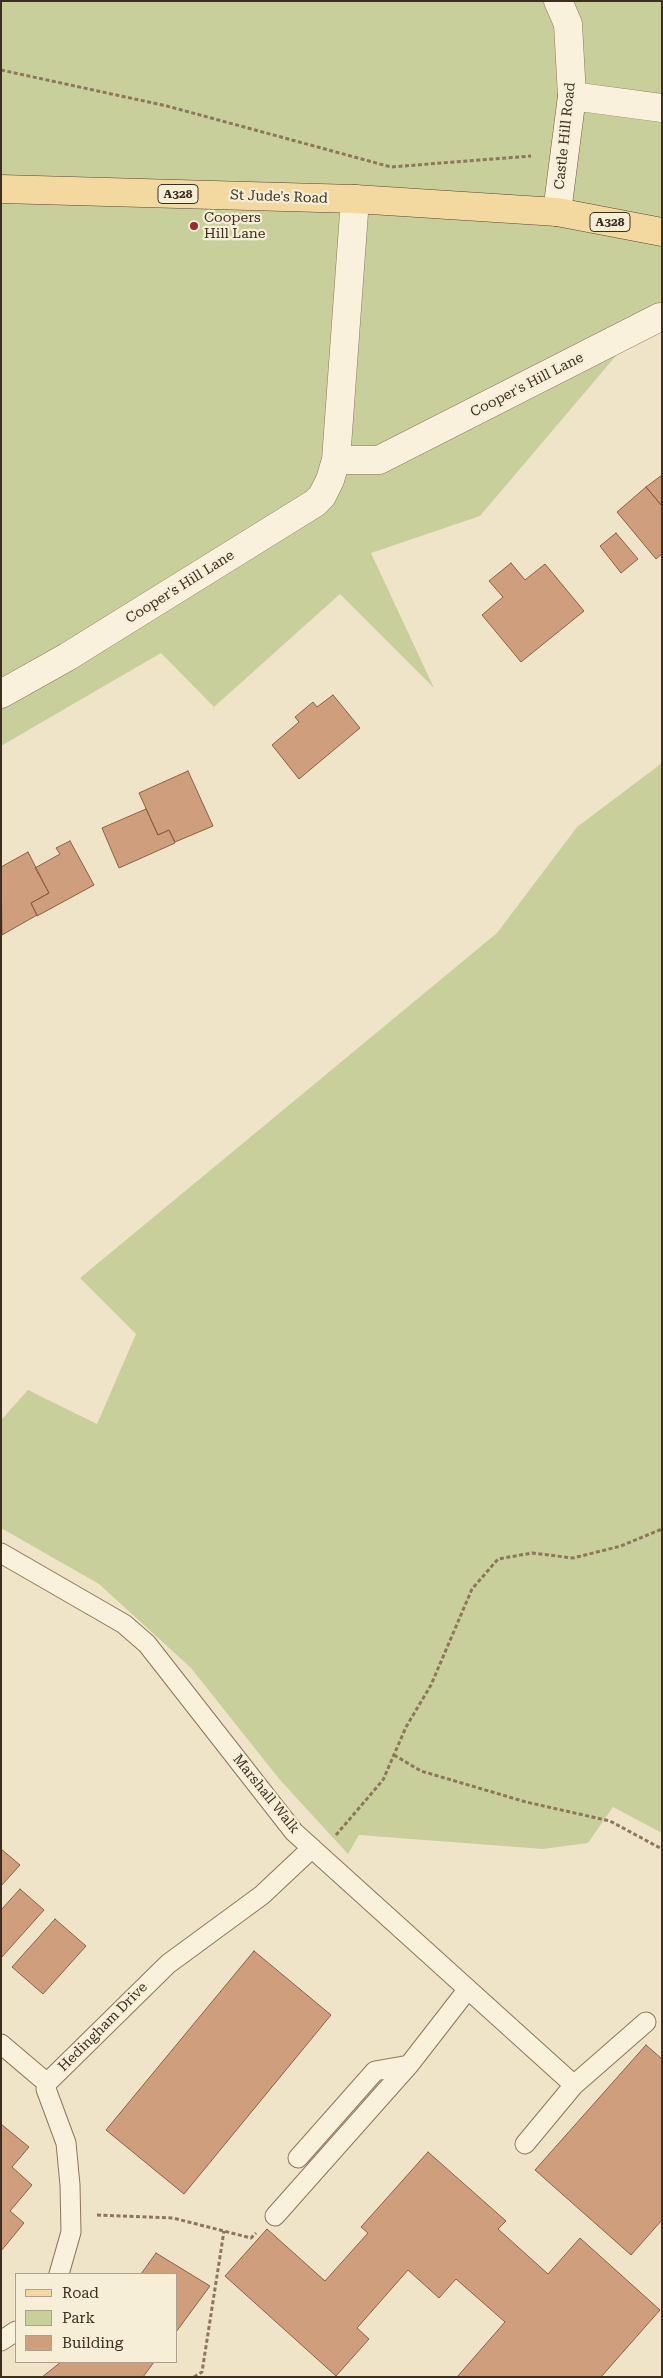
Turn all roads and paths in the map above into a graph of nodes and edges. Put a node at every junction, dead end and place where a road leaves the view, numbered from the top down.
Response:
1 (558, 1) edge
2 (1, 70) edge
3 (572, 96) junction
4 (662, 108) edge
5 (564, 153) junction
6 (1, 188) edge
7 (356, 199) junction
8 (557, 212) junction
9 (662, 232) edge
10 (660, 317) dead end
11 (336, 460) junction
12 (1, 694) edge
13 (662, 1529) edge
14 (1, 1553) edge
15 (394, 1755) junction
16 (662, 1850) edge
17 (316, 1851) junction
18 (468, 1989) junction
19 (646, 2022) dead end
20 (1, 2044) edge
21 (409, 2064) junction
22 (47, 2083) junction
23 (574, 2085) junction
24 (525, 2144) dead end
25 (298, 2158) dead end
26 (71, 2213) junction
27 (275, 2216) joint
28 (224, 2231) junction
29 (59, 2273) edge
30 (15, 2332) edge
31 (1, 2341) edge
32 (194, 2377) edge

1 - 3 street, Castle Hill Road
2 - 5 path
3 - 4 street
3 - 5 street, Castle Hill Road
5 - 8 street, Castle Hill Road
6 - 7 main road, St Jude's Road / A328
7 - 8 main road, St Jude's Road / A328
7 - 11 street, Cooper's Hill Lane
8 - 9 main road, A328
10 - 11 street, Cooper's Hill Lane
11 - 12 street, Cooper's Hill Lane
13 - 15 path
14 - 17 lane, Marshall Walk
15 - 16 path
15 - 17 path
17 - 18 lane, Marshall Walk
17 - 22 lane, Hedingham Drive
18 - 21 lane
18 - 23 lane, Marshall Walk
19 - 23 lane
20 - 22 lane
21 - 25 lane
21 - 27 lane
22 - 26 lane, Hedingham Drive
23 - 24 lane
26 - 28 path
26 - 29 lane, Hedingham Drive
27 - 28 path
28 - 32 path
30 - 31 lane

